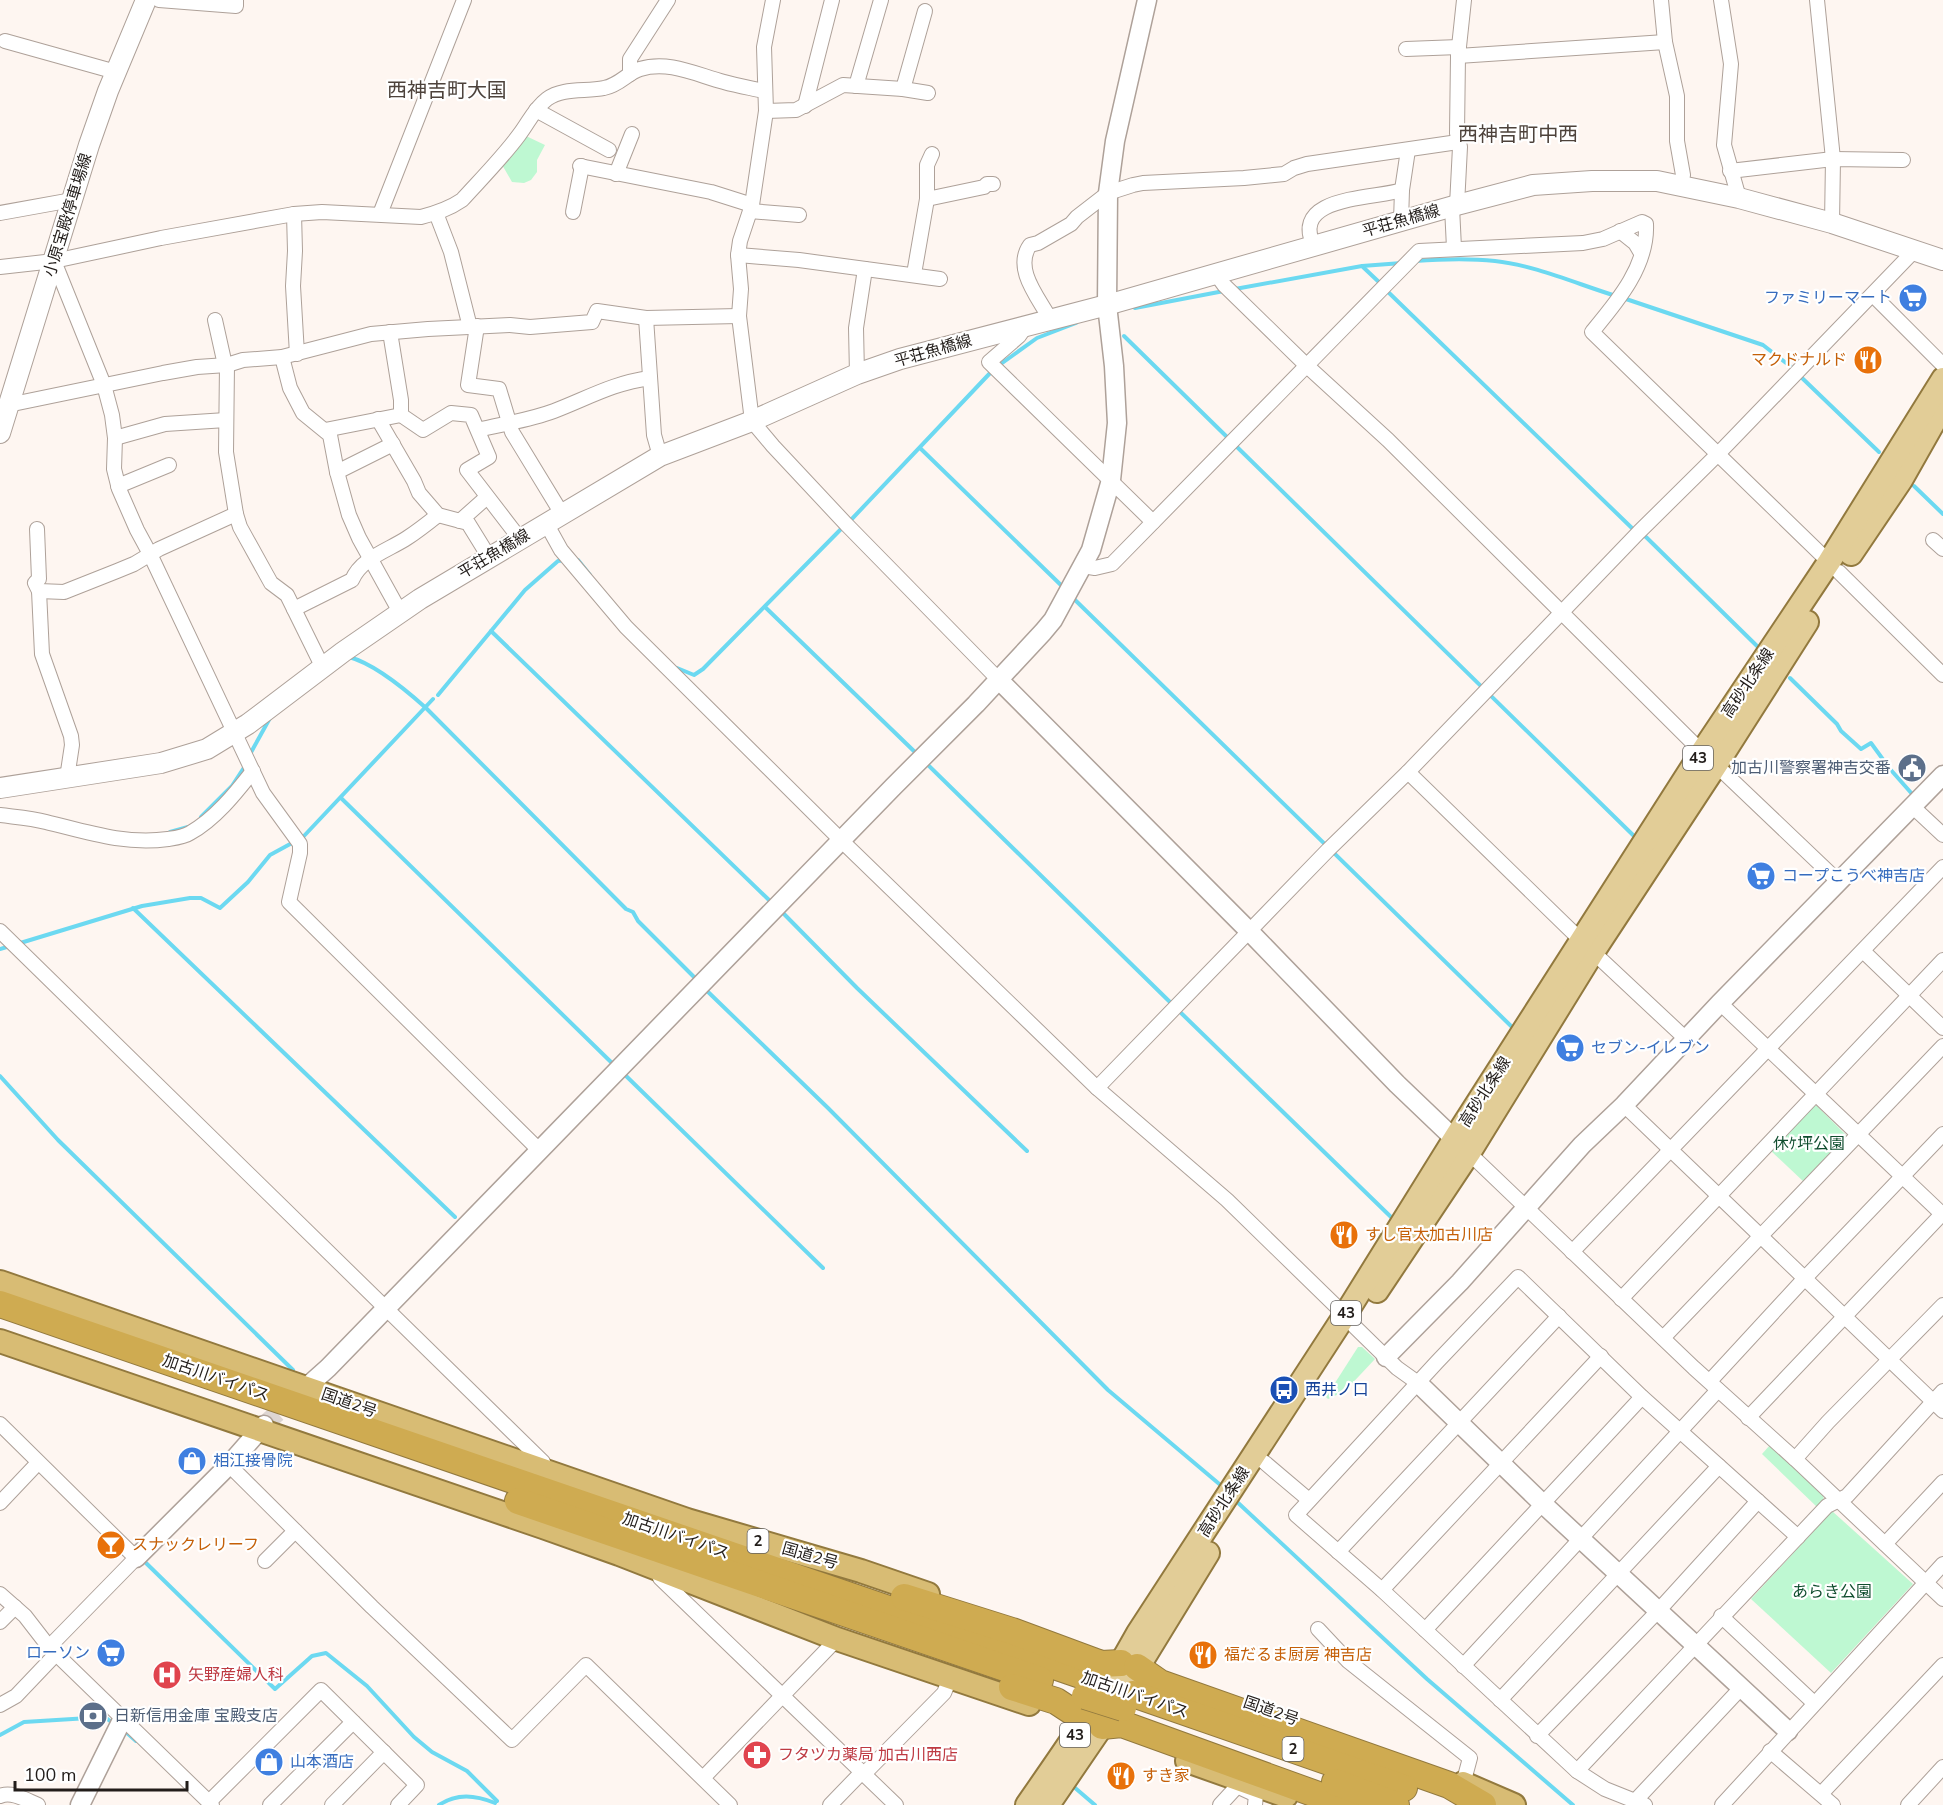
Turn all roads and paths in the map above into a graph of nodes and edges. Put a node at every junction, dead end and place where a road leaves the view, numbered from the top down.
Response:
1 (146, 0) edge
2 (159, 0) edge
3 (236, 0) edge
4 (464, 0) edge
5 (668, 0) edge
6 (773, 0) edge
7 (832, 0) edge
8 (880, 0) edge
9 (1147, 0) edge
10 (1464, 0) edge
11 (1661, 0) edge
12 (1721, 0) edge
13 (1817, 0) edge
14 (925, 10) dead end
15 (5, 41) dead end
16 (1665, 42) junction
17 (1406, 49) dead end
18 (1459, 52) junction
19 (116, 72) junction
20 (630, 74) junction
21 (856, 86) junction
22 (903, 88) junction
23 (764, 91) junction
24 (928, 93) dead end
25 (805, 106) junction
26 (536, 110) junction
27 (766, 111) junction
28 (632, 134) dead end
29 (1458, 142) junction
30 (609, 150) dead end
31 (1408, 150) junction
32 (933, 154) dead end
33 (1833, 159) junction
34 (1903, 159) dead end
35 (1730, 171) junction
36 (616, 174) junction
37 (993, 184) dead end
38 (1681, 185) junction
39 (1402, 190) junction
40 (1108, 193) junction
41 (1739, 198) junction
42 (72, 200) junction
43 (927, 200) junction
44 (1454, 206) junction
45 (751, 208) junction
46 (573, 212) dead end
47 (0, 213) edge
48 (436, 213) junction
49 (294, 214) junction
50 (380, 214) junction
51 (799, 215) dead end
52 (1401, 221) junction
53 (1832, 223) junction
54 (1620, 231) junction
55 (1314, 246) junction
56 (1454, 248) junction
57 (1915, 250) junction
58 (1641, 253) junction
59 (738, 255) junction
60 (1943, 260) edge
61 (54, 261) junction
62 (0, 267) edge
63 (865, 269) junction
64 (914, 274) junction
65 (940, 279) dead end
66 (1220, 280) junction
67 (1873, 295) junction
68 (1107, 308) junction
69 (739, 316) junction
70 (646, 318) junction
71 (1050, 319) junction
72 (215, 320) dead end
73 (1027, 325) junction
74 (474, 326) junction
75 (390, 332) junction
76 (297, 354) junction
77 (282, 357) junction
78 (226, 365) junction
79 (1306, 365) junction
80 (1943, 365) edge
81 (857, 374) junction
82 (650, 378) junction
83 (1943, 379) edge
84 (104, 385) junction
85 (8, 405) junction
86 (1943, 406) edge
87 (401, 415) junction
88 (378, 419) junction
89 (226, 420) junction
90 (752, 421) junction
91 (509, 423) junction
92 (325, 430) junction
93 (478, 430) junction
94 (0, 433) edge
95 (115, 438) junction
96 (393, 444) junction
97 (1718, 454) junction
98 (660, 456) junction
99 (169, 465) dead end
100 (337, 472) junction
101 (1111, 480) junction
102 (118, 486) junction
103 (487, 497) junction
104 (236, 514) junction
105 (438, 515) junction
106 (554, 519) junction
107 (460, 521) junction
108 (1153, 522) junction
109 (37, 529) dead end
110 (520, 538) junction
111 (150, 554) junction
112 (489, 557) junction
113 (370, 559) junction
114 (1083, 566) junction
115 (1834, 567) junction
116 (39, 591) junction
117 (294, 609) junction
118 (400, 612) junction
119 (1562, 613) junction
120 (322, 668) junction
121 (1943, 675) edge
122 (998, 680) junction
123 (234, 732) junction
124 (1709, 758) junction
125 (249, 764) junction
126 (1407, 772) junction
127 (1943, 775) edge
128 (67, 778) junction
129 (0, 788) edge
130 (1912, 806) junction
131 (0, 815) edge
132 (1943, 835) edge
133 (841, 840) junction
134 (1943, 867) edge
135 (1835, 879) junction
136 (1250, 932) junction
137 (4, 935) edge
138 (1587, 946) junction
139 (1863, 951) junction
140 (1943, 960) edge
141 (1909, 995) junction
142 (1720, 1003) junction
143 (1943, 1028) edge
144 (1683, 1036) junction
145 (1943, 1046) edge
146 (1768, 1049) junction
147 (1097, 1088) junction
148 (1814, 1094) junction
149 (1624, 1105) junction
150 (1943, 1134) edge
151 (1858, 1135) junction
152 (1462, 1145) junction
153 (540, 1150) junction
154 (1671, 1150) junction
155 (1903, 1177) junction
156 (1718, 1195) junction
157 (1528, 1208) junction
158 (1942, 1214) edge
159 (1761, 1237) junction
160 (1572, 1252) junction
161 (1805, 1278) junction
162 (0, 1282) edge
163 (1622, 1299) junction
164 (0, 1304) edge
165 (1943, 1305) edge
166 (386, 1307) junction
167 (1559, 1316) junction
168 (1844, 1317) junction
169 (1349, 1320) junction
170 (0, 1322) edge
171 (1663, 1338) junction
172 (0, 1341) edge
173 (1601, 1356) junction
174 (1386, 1358) junction
175 (1889, 1359) junction
176 (1418, 1383) junction
177 (1714, 1386) junction
178 (303, 1391) junction
179 (1943, 1391) edge
180 (1642, 1397) junction
181 (1938, 1406) edge
182 (1748, 1418) junction
183 (0, 1424) edge
184 (1458, 1424) junction
185 (261, 1427) junction
186 (1681, 1430) junction
187 (1795, 1459) junction
188 (1264, 1462) junction
189 (1500, 1464) junction
190 (229, 1465) junction
191 (35, 1466) dead end
192 (1719, 1466) junction
193 (546, 1472) junction
194 (1943, 1482) edge
195 (1234, 1498) junction
196 (1309, 1500) junction
197 (1839, 1500) junction
198 (1758, 1501) junction
199 (0, 1503) edge
200 (1543, 1504) junction
201 (295, 1531) junction
202 (1798, 1537) junction
203 (1580, 1539) junction
204 (1885, 1544) junction
205 (1338, 1552) junction
206 (706, 1556) junction
207 (136, 1558) junction
208 (265, 1561) dead end
209 (1943, 1564) edge
210 (658, 1570) junction
211 (1619, 1574) junction
212 (1927, 1582) junction
213 (1382, 1590) junction
214 (0, 1594) edge
215 (1943, 1599) edge
216 (15, 1607) junction
217 (1659, 1610) junction
218 (1722, 1616) junction
219 (0, 1622) edge
220 (1318, 1629) dead end
221 (1425, 1630) junction
222 (837, 1639) junction
223 (1695, 1644) junction
224 (52, 1651) junction
225 (1129, 1665) junction
226 (1943, 1665) edge
227 (1463, 1666) junction
228 (951, 1676) junction
229 (1741, 1688) junction
230 (780, 1695) junction
231 (1500, 1700) junction
232 (1128, 1701) junction
233 (1814, 1703) junction
234 (0, 1705) edge
235 (1092, 1706) junction
236 (123, 1718) junction
237 (353, 1722) junction
238 (1788, 1731) junction
239 (1537, 1736) junction
240 (1770, 1751) junction
241 (384, 1752) junction
242 (1943, 1767) edge
243 (1577, 1772) junction
244 (863, 1773) junction
245 (703, 1778) junction
246 (1239, 1784) junction
247 (1458, 1794) edge
248 (1821, 1794) junction
249 (0, 1796) edge
250 (206, 1802) edge
251 (1640, 1803) edge
252 (38, 1805) edge
253 (80, 1805) edge
254 (270, 1805) edge
255 (332, 1805) edge
256 (398, 1805) edge
257 (730, 1805) edge
258 (830, 1805) edge
259 (896, 1805) edge
260 (1027, 1805) edge
261 (1048, 1805) edge
262 (1220, 1805) edge
263 (1255, 1805) edge
264 (1313, 1805) edge
265 (1346, 1805) edge
266 (1396, 1805) edge
267 (1483, 1805) edge
268 (1514, 1805) edge
269 (1722, 1805) edge
270 (1833, 1805) edge
271 (1908, 1805) edge

1 - 19 main road, 小原宝殿停車場線
2 - 3 street
4 - 50 street
5 - 20 street
6 - 23 street
7 - 25 street
8 - 21 street
9 - 40 street
10 - 18 street
11 - 16 street
12 - 35 street
13 - 33 street
14 - 22 street
15 - 19 street
16 - 18 street
16 - 38 street
17 - 18 street
18 - 29 street
19 - 42 main road, 小原宝殿停車場線
20 - 23 street
20 - 26 street
21 - 22 street
21 - 25 street
22 - 24 street
23 - 27 street
25 - 27 street
26 - 30 street
26 - 48 street
27 - 45 street
28 - 36 street
29 - 31 street
29 - 44 street
31 - 39 street
31 - 40 street
32 - 43 street
33 - 34 street
33 - 35 street
33 - 53 street
35 - 41 street
36 - 45 street
36 - 46 street
37 - 43 street
38 - 41 main road, 平荘魚橋線
38 - 44 main road, 平荘魚橋線
39 - 52 street
39 - 55 street
40 - 68 street
40 - 71 street
41 - 53 main road, 平荘魚橋線
42 - 47 street
42 - 61 main road, 小原宝殿停車場線
43 - 64 street
44 - 52 main road, 平荘魚橋線
44 - 56 street
45 - 51 street
45 - 59 street
48 - 50 street
48 - 74 street
49 - 50 street
49 - 61 street
49 - 76 street
52 - 55 main road, 平荘魚橋線
53 - 57 main road, 平荘魚橋線
54 - 56 street
54 - 58 street
54 - 58 street
55 - 66 main road, 平荘魚橋線
56 - 79 street
57 - 60 main road, 平荘魚橋線
57 - 67 street
58 - 97 street
59 - 63 street
59 - 69 street
61 - 62 street
61 - 84 street
61 - 85 main road, 小原宝殿停車場線
63 - 64 street
63 - 81 street
64 - 65 street
66 - 68 main road, 平荘魚橋線
66 - 79 street
67 - 80 street
67 - 97 street
68 - 71 main road, 平荘魚橋線
68 - 101 street
69 - 70 street
69 - 90 street
70 - 74 street
70 - 82 street
71 - 73 main road, 平荘魚橋線
72 - 78 street
73 - 81 main road, 平荘魚橋線
73 - 101 street
74 - 75 street
74 - 91 street
75 - 76 street
75 - 87 street
76 - 77 street
77 - 78 street
77 - 92 street
78 - 84 street
78 - 89 street
79 - 108 street
79 - 119 street
81 - 90 main road, 平荘魚橋線
82 - 91 street
82 - 98 street
83 - 115 main road, 高砂北条線 / 43
84 - 85 street
84 - 95 street
85 - 94 main road, 小原宝殿停車場線
86 - 115 main road, 高砂北条線 / 43
87 - 88 street
87 - 93 street
88 - 92 street
88 - 96 street
89 - 95 street
89 - 104 street
90 - 98 main road, 平荘魚橋線
90 - 122 street
91 - 93 street
91 - 106 street
92 - 100 street
93 - 103 street
95 - 102 street
96 - 100 street
96 - 105 street
97 - 115 street
97 - 119 street
98 - 106 main road, 平荘魚橋線
99 - 102 street
100 - 113 street
101 - 108 street
101 - 114 street
102 - 111 street
103 - 107 street
103 - 110 street
104 - 111 street
104 - 117 street
105 - 107 street
105 - 113 street
106 - 110 main road, 平荘魚橋線
106 - 133 street
107 - 112 street
108 - 114 street
109 - 116 street
110 - 112 main road, 平荘魚橋線
111 - 116 street
111 - 123 street
112 - 118 main road, 平荘魚橋線
113 - 117 street
113 - 118 street
114 - 122 street
115 - 121 street
115 - 124 main road, 高砂北条線 / 43
116 - 128 street
117 - 120 street
118 - 120 main road, 平荘魚橋線
119 - 124 street
119 - 126 street
120 - 123 main road, 平荘魚橋線
122 - 133 street
122 - 136 street
123 - 125 street
123 - 128 main road, 平荘魚橋線
124 - 135 street
124 - 138 main road, 高砂北条線 / 43
125 - 131 street
125 - 153 street
126 - 136 street
126 - 138 street
127 - 130 street
128 - 129 main road, 平荘魚橋線
130 - 132 street
130 - 135 street
133 - 147 street
133 - 153 street
134 - 139 street
135 - 142 street
136 - 147 street
136 - 152 street
137 - 166 street
138 - 144 street
138 - 152 main road, 高砂北条線 / 43
139 - 141 street
139 - 146 street
140 - 141 street
141 - 143 street
141 - 148 street
142 - 144 street
142 - 146 street
144 - 149 street
145 - 151 street
146 - 148 street
146 - 154 street
147 - 169 street
148 - 151 street
148 - 156 street
149 - 154 street
149 - 157 street
150 - 155 street
151 - 155 street
151 - 159 street
152 - 157 street
152 - 169 main road, 高砂北条線 / 43
153 - 166 street
154 - 156 street
154 - 160 street
155 - 158 street
155 - 161 street
156 - 159 street
156 - 163 street
157 - 160 street
157 - 174 street
158 - 168 street
159 - 161 street
159 - 171 street
160 - 163 street
161 - 168 street
161 - 177 street
162 - 178 highway, 国道2号 / 2
163 - 171 street
164 - 206 highway, 加古川バイパス / 2
165 - 175 street
166 - 178 street
166 - 193 street
167 - 173 street
167 - 176 street
167 - 184 street
168 - 175 street
168 - 182 street
169 - 174 street
169 - 188 main road, 高砂北条線 / 43
169 - 195 main road, 高砂北条線 / 43
170 - 206 highway, 加古川バイパス / 2
171 - 177 street
172 - 185 highway, 2
173 - 180 street
173 - 189 street
174 - 176 street
175 - 181 street
175 - 187 street
176 - 184 street
176 - 196 street
177 - 182 street
177 - 186 street
178 - 193 highway, 国道2号 / 2
179 - 181 street
180 - 186 street
180 - 200 street
181 - 197 street
182 - 187 street
183 - 207 street
184 - 189 street
184 - 205 street
185 - 190 street
185 - 210 highway, 2
186 - 192 street
186 - 203 street
187 - 197 street
188 - 195 main road, 高砂北条線 / 43
188 - 196 street
189 - 200 street
189 - 213 street
190 - 201 street
190 - 207 street
191 - 199 street
192 - 198 street
192 - 211 street
193 - 225 highway, 国道2号 / 2
194 - 204 street
195 - 225 main road, 高砂北条線 / 43
196 - 205 street
197 - 202 street
197 - 204 street
198 - 202 street
198 - 217 street
200 - 203 street
200 - 221 street
201 - 208 street
201 - 245 street
202 - 218 street
203 - 211 street
203 - 227 street
204 - 212 street
205 - 213 street
206 - 225 highway
206 - 235 highway, 加古川バイパス / 2
207 - 224 street
209 - 212 street
210 - 222 highway, 2
210 - 230 street
211 - 217 street
211 - 231 street
212 - 215 street
212 - 233 street
213 - 221 street
214 - 216 street
216 - 219 street
216 - 224 street
217 - 223 street
217 - 239 street
218 - 223 street
218 - 233 street
220 - 247 street
221 - 227 street
222 - 228 highway, 2
222 - 230 street
223 - 229 street
223 - 243 street
224 - 234 street
224 - 236 street
225 - 235 main road, 高砂北条線 / 43
225 - 247 highway, 国道2号 / 2
225 - 267 highway
226 - 248 street
227 - 231 street
228 - 235 highway, 2
228 - 244 street
229 - 238 street
229 - 251 street
230 - 244 street
230 - 245 street
231 - 239 street
232 - 235 highway, 加古川バイパス / 2, bridge
232 - 247 highway, 加古川バイパス / 2
232 - 266 highway, 加古川バイパス / 2
233 - 238 street
235 - 246 highway, 2
235 - 260 main road, 高砂北条線 / 43
235 - 261 main road, 高砂北条線 / 43
235 - 265 highway
236 - 250 street
236 - 253 street
237 - 241 street
237 - 250 street
237 - 254 street
238 - 240 street
239 - 243 street
240 - 248 street
240 - 269 street
241 - 255 street
241 - 256 street
242 - 271 street
243 - 251 street
244 - 258 street
244 - 259 street
245 - 257 street
246 - 262 street
246 - 263 street
246 - 264 highway, 2
247 - 268 highway, 国道2号 / 2
248 - 270 street
249 - 252 street

